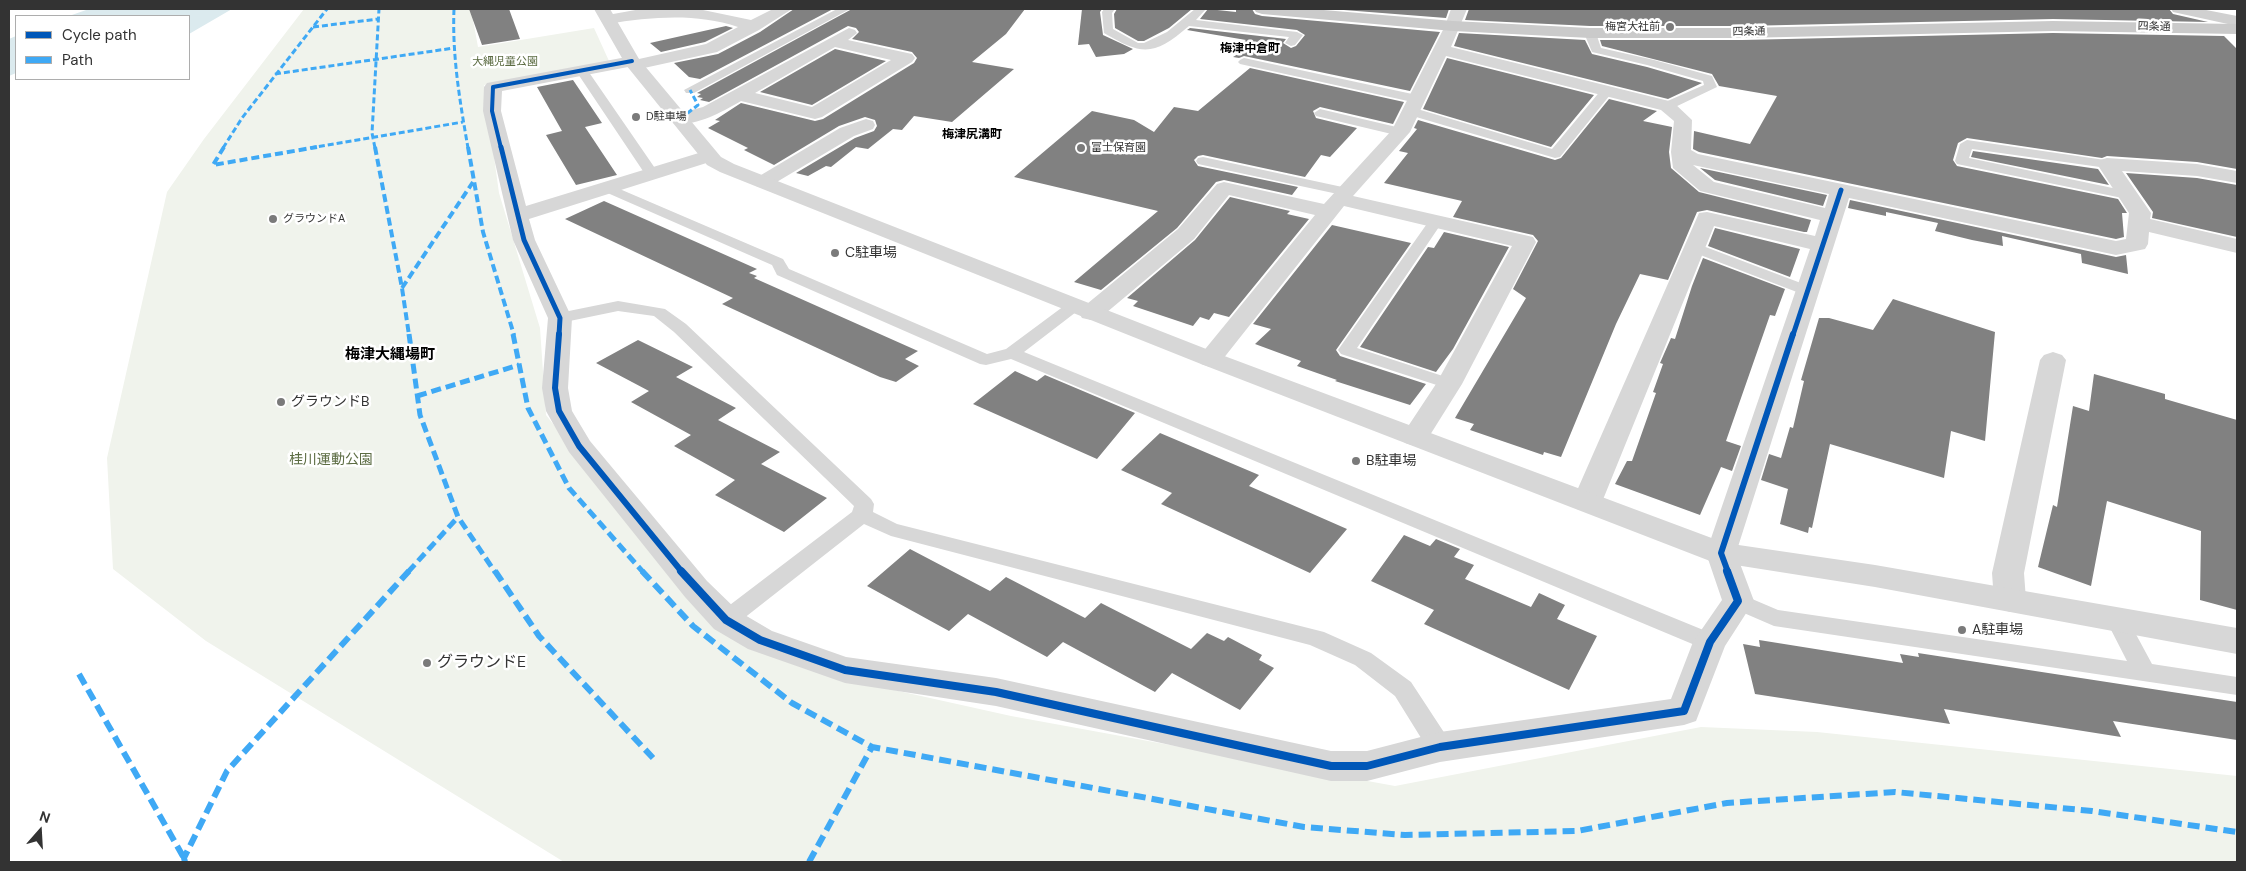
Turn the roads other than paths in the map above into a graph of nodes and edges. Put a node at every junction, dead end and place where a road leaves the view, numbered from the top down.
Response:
1 (784, 9) edge
2 (845, 9) edge
3 (1110, 9) edge
4 (1201, 9) edge
5 (1262, 9) edge
6 (1459, 9) edge
7 (2180, 9) edge
8 (605, 14) edge
9 (2237, 21) edge
10 (1187, 22) junction
11 (1453, 26) junction
12 (753, 27) junction
13 (858, 28) dead end
14 (2237, 29) edge
15 (1590, 33) junction
16 (833, 42) junction
17 (1291, 43) dead end
18 (1441, 50) junction
19 (1244, 62) dead end
20 (633, 63) junction
21 (582, 71) junction
22 (690, 90) dead end
23 (1606, 92) junction
24 (739, 95) junction
25 (1413, 105) junction
26 (1667, 106) junction
27 (1320, 113) dead end
28 (680, 119) junction
29 (866, 125) dead end
30 (1400, 132) junction
31 (1681, 152) junction
32 (709, 156) junction
33 (1203, 161) dead end
34 (2107, 164) junction
35 (652, 174) junction
36 (2237, 177) edge
37 (764, 182) junction
38 (608, 188) junction
39 (1841, 190) junction
40 (2127, 195) junction
41 (1338, 201) junction
42 (519, 215) junction
43 (1833, 216) junction
44 (1436, 221) junction
45 (2139, 223) junction
46 (1823, 246) junction
47 (2237, 246) edge
48 (1695, 248) junction
49 (1808, 291) junction
50 (1083, 309) junction
51 (560, 318) junction
52 (1012, 354) junction
53 (1210, 359) junction
54 (2053, 360) dead end
55 (1449, 384) junction
56 (1415, 437) junction
57 (1587, 502) junction
58 (862, 515) junction
59 (1722, 553) junction
60 (2010, 600) junction
61 (1738, 601) junction
62 (726, 620) junction
63 (2117, 620) junction
64 (2237, 641) edge
65 (1710, 642) junction
66 (2145, 673) junction
67 (2237, 686) edge
68 (1440, 747) junction

1 - 12 street
2 - 22 lane
3 - 10 lane
4 - 10 lane
5 - 11 main road, 四条通
6 - 11 street
7 - 9 main road
8 - 12 street
8 - 20 street
10 - 17 lane
11 - 15 main road, 四条通
11 - 18 street
12 - 20 street
13 - 16 street
14 - 15 main road, 四条通
15 - 26 lane
16 - 24 street
16 - 24 street
18 - 23 street
18 - 25 street
19 - 25 lane
20 - 21 street
20 - 28 street
21 - 35 lane
21 - 42 street
23 - 25 lane
23 - 26 street
24 - 28 street
25 - 30 street
26 - 31 street
27 - 30 lane
28 - 32 street
29 - 37 street
30 - 41 street
31 - 39 street
31 - 43 street
32 - 35 street
32 - 37 street
33 - 41 lane
34 - 36 street
34 - 40 street
34 - 40 lane
35 - 38 street
37 - 50 street
38 - 42 street
38 - 52 lane
39 - 43 street
39 - 45 street
40 - 45 street
41 - 44 street
41 - 50 street
41 - 53 street
42 - 51 street
43 - 46 street
44 - 55 street
44 - 55 lane
45 - 47 street
46 - 48 street
46 - 49 street
48 - 49 lane
48 - 57 street
49 - 59 street
50 - 52 lane
50 - 53 street
51 - 58 lane
51 - 62 street
52 - 65 lane
53 - 56 street
54 - 60 street
55 - 56 street
56 - 57 street
57 - 59 street
58 - 62 lane
58 - 68 lane
59 - 60 street
59 - 61 street
60 - 63 street
61 - 65 street
61 - 66 lane
62 - 68 street
63 - 64 street
63 - 66 lane
65 - 68 street
66 - 67 lane

